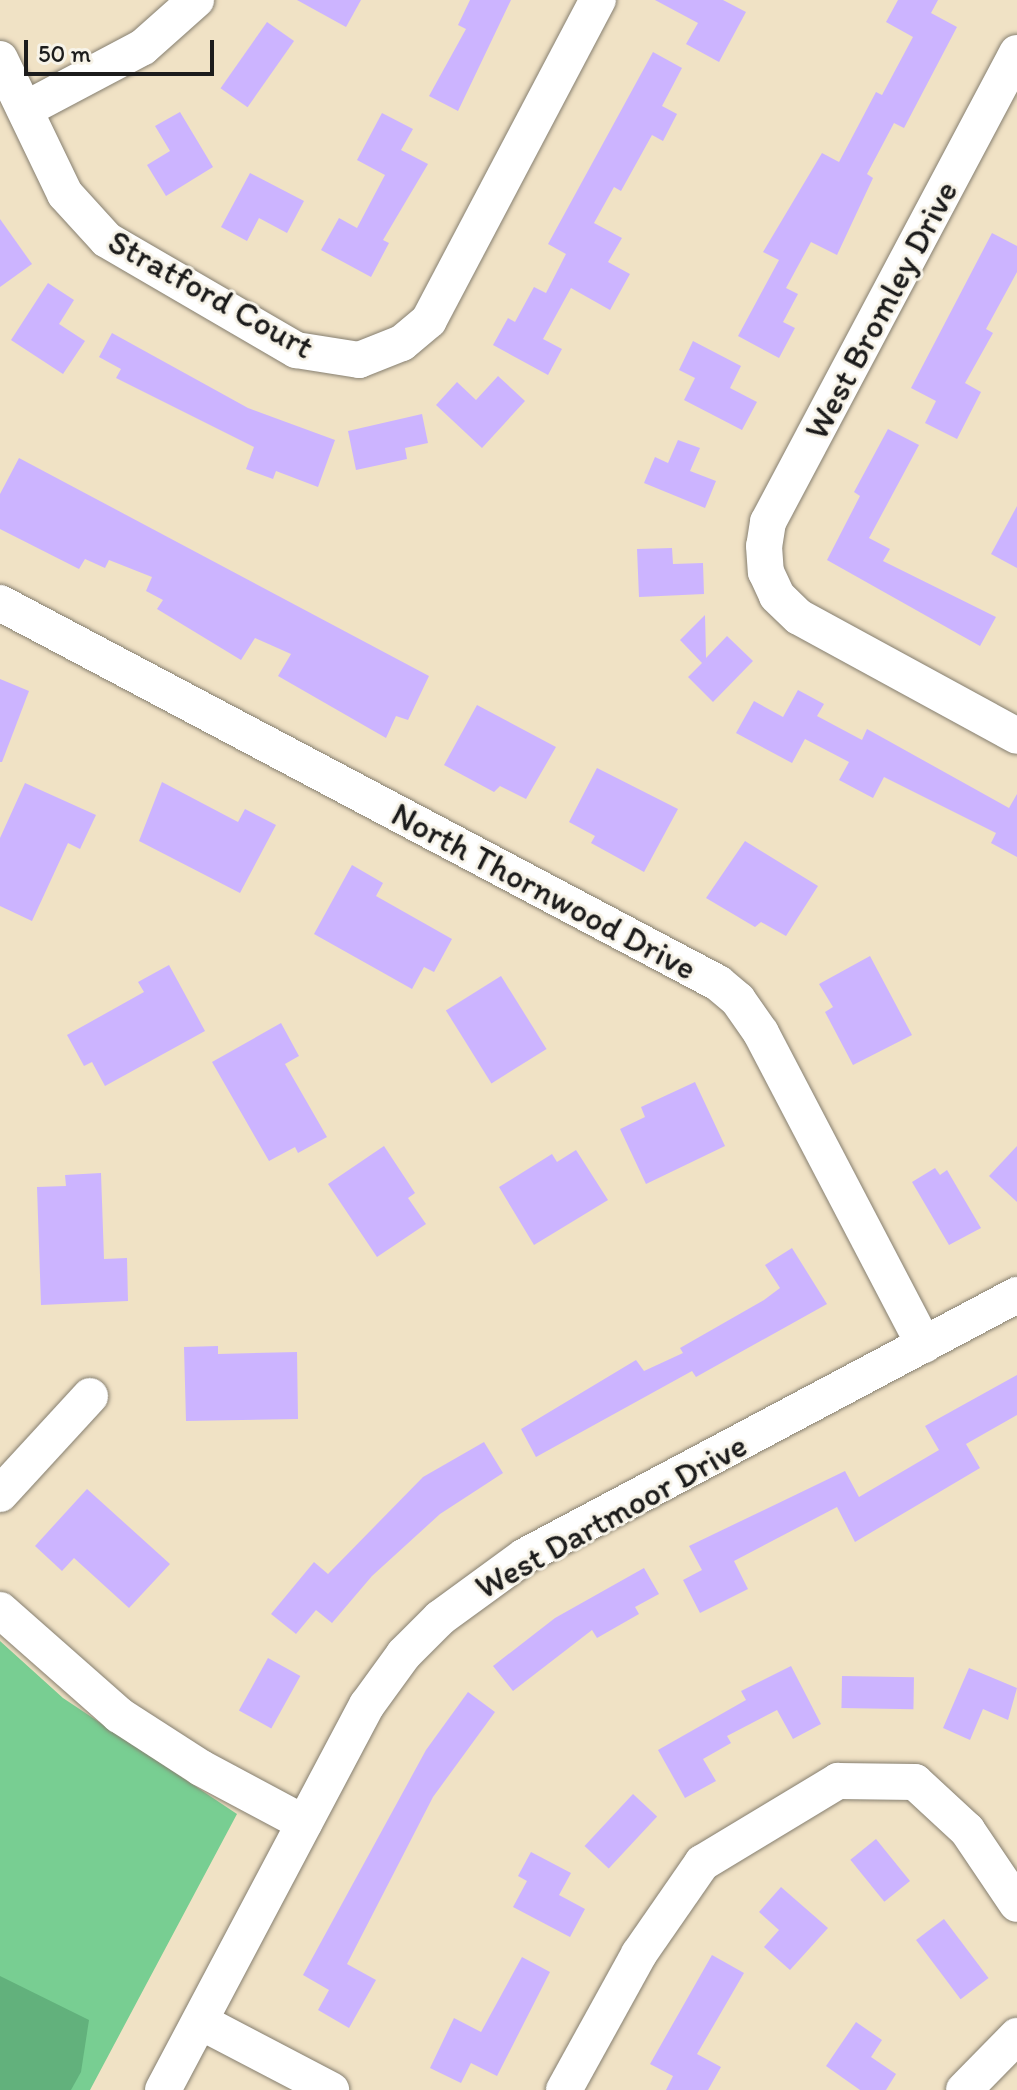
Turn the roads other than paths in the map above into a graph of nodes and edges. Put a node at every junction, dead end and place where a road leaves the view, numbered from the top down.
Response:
1 (196, 0) edge
2 (598, 0) edge
3 (1017, 53) edge
4 (0, 59) edge
5 (26, 109) junction
6 (0, 603) edge
7 (1016, 733) edge
8 (1017, 1295) edge
9 (924, 1345) junction
10 (90, 1396) dead end
11 (0, 1494) edge
12 (0, 1610) edge
13 (304, 1823) junction
14 (1017, 1904) edge
15 (201, 2022) junction
16 (1017, 2036) edge
17 (163, 2090) edge
18 (331, 2090) edge
19 (564, 2090) edge
20 (964, 2090) edge

1 - 5 street
2 - 5 street, Stratford Court
3 - 7 street, West Bromley Drive
4 - 5 street, Stratford Court
6 - 9 street, North Thornwood Drive
8 - 9 street, West Dartmoor Drive
9 - 13 street, West Dartmoor Drive
10 - 11 street
12 - 13 street
13 - 15 street, West Dartmoor Drive
14 - 19 street
15 - 17 street, West Dartmoor Drive
15 - 18 street
16 - 20 street

